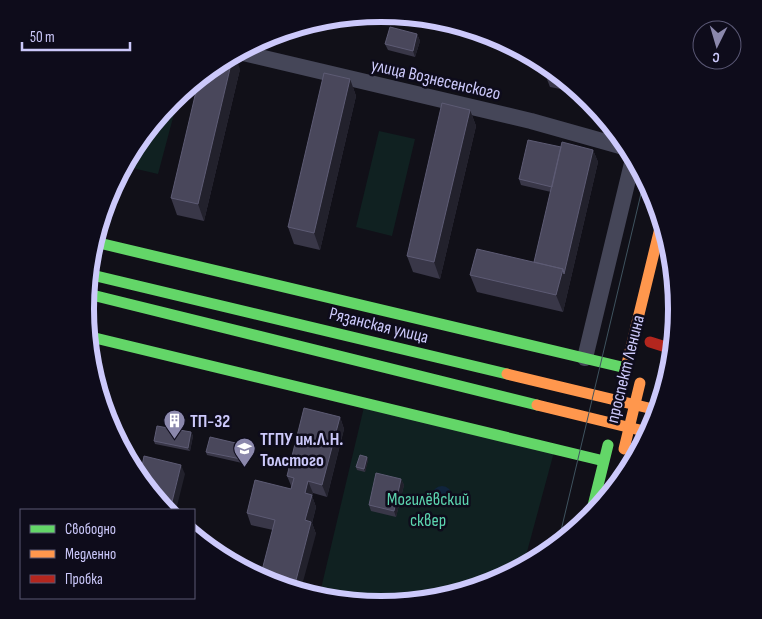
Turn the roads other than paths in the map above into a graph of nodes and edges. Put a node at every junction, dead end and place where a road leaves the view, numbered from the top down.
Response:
1 (249, 54) edge
2 (616, 145) edge
3 (631, 168) edge
4 (658, 236) edge
5 (102, 244) edge
6 (96, 275) edge
7 (95, 296) edge
8 (96, 338) edge
9 (650, 342) dead end
10 (666, 347) edge
11 (585, 358) junction
12 (626, 368) junction
13 (641, 379) dead end
14 (650, 408) edge
15 (641, 430) edge
16 (604, 461) junction
17 (620, 464) dead end
18 (594, 502) edge

1 - 2 street, улица Вознесенского
3 - 11 street
4 - 12 main road, проспект Ленина
5 - 11 main road
6 - 14 main road, Рязанская улица
7 - 15 main road
8 - 16 main road
9 - 10 main road
11 - 12 main road
12 - 16 main road, проспект Ленина
13 - 17 main road, проспект Ленина, bridge
16 - 18 main road

